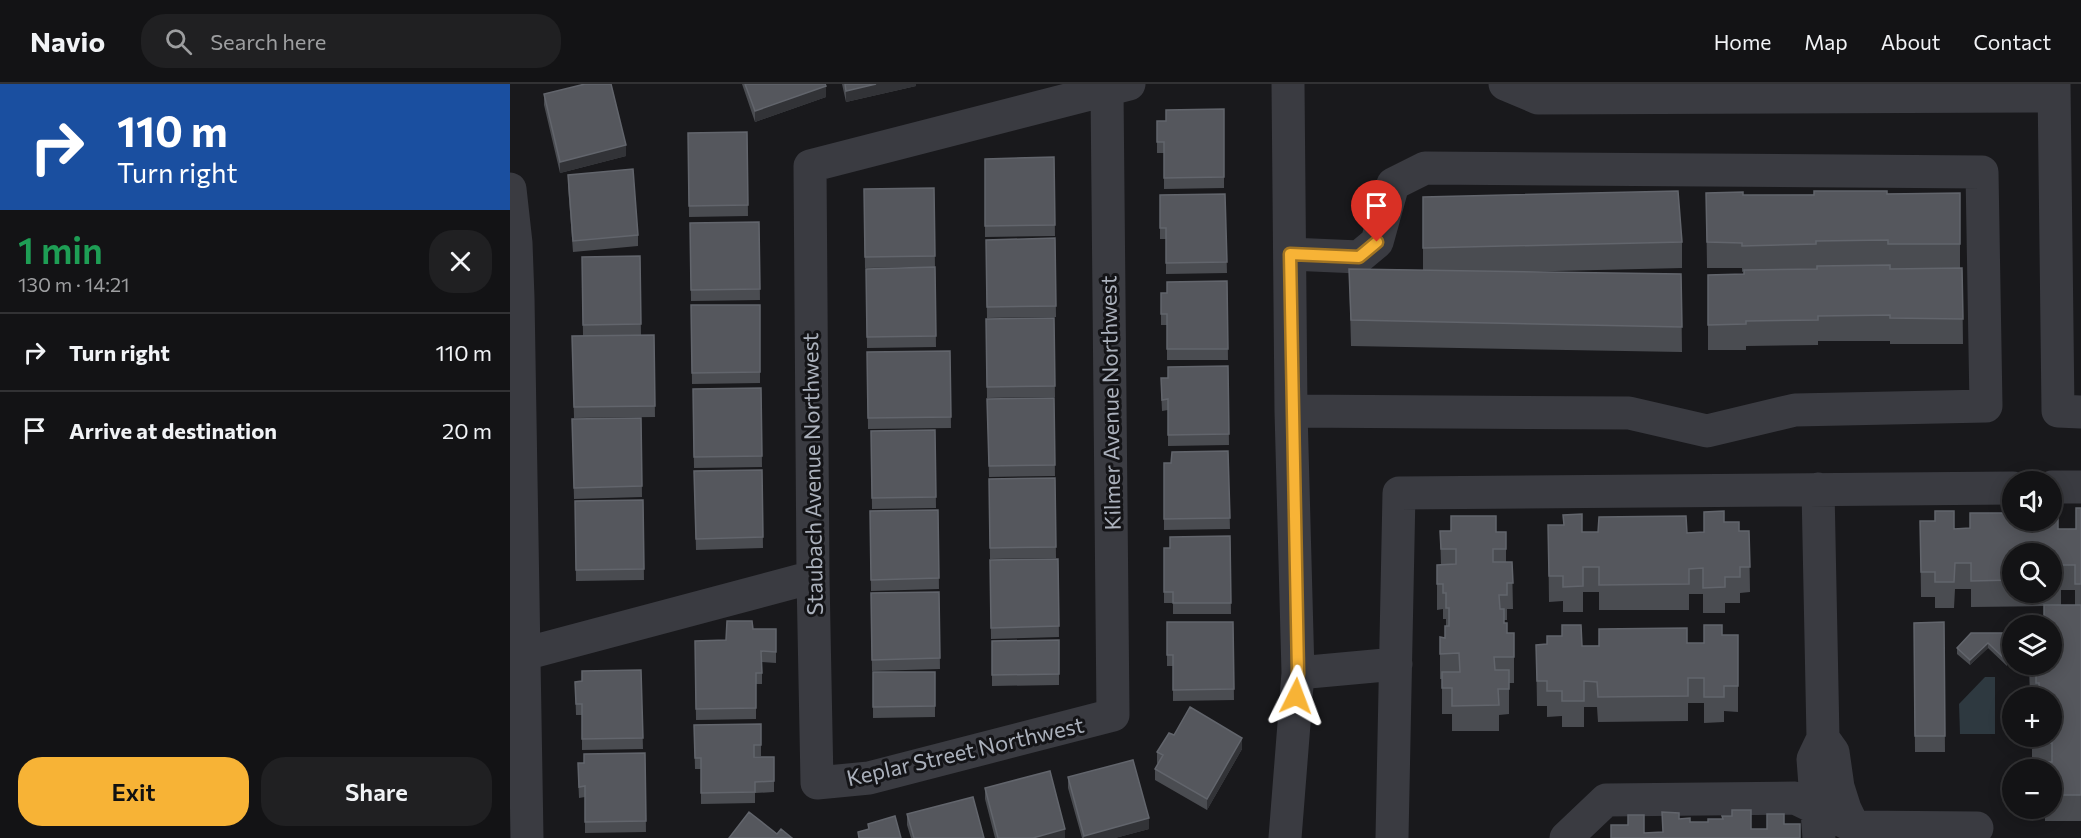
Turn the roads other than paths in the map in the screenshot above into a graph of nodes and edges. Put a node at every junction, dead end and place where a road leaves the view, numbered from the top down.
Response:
1 (1288, 84) edge
2 (1505, 84) edge
3 (1118, 87) edge
4 (2054, 90) edge
5 (1565, 91) edge
6 (1648, 91) edge
7 (510, 189) edge
8 (513, 244) edge
9 (1290, 254) junction
10 (1291, 411) junction
11 (2081, 412) edge
12 (2062, 487) edge
13 (2081, 487) edge
14 (2002, 488) edge
15 (1818, 489) junction
16 (813, 577) junction
17 (525, 654) junction
18 (1396, 664) junction
19 (1298, 673) junction
20 (1113, 715) joint
21 (1823, 738) junction
22 (817, 783) joint
23 (1817, 823) edge
24 (1977, 828) dead end
25 (1857, 832) edge
26 (527, 838) edge
27 (1285, 838) edge
28 (1392, 838) edge
29 (1566, 838) edge

1 - 9 street
2 - 5 street
3 - 16 street, Staubach Avenue Northwest
3 - 20 street, Kilmer Avenue Northwest
4 - 6 street
4 - 11 street
5 - 6 street
7 - 8 street
8 - 17 street
9 - 10 street
9 - 10 street
10 - 19 street
12 - 13 street
14 - 15 street
15 - 18 street
15 - 21 street
16 - 17 street
16 - 22 street, Staubach Avenue Northwest
17 - 26 street
18 - 19 street
18 - 28 street
19 - 27 street
20 - 22 street, Keplar Street Northwest
21 - 23 street
21 - 25 street
23 - 25 street
23 - 29 street
24 - 25 street

